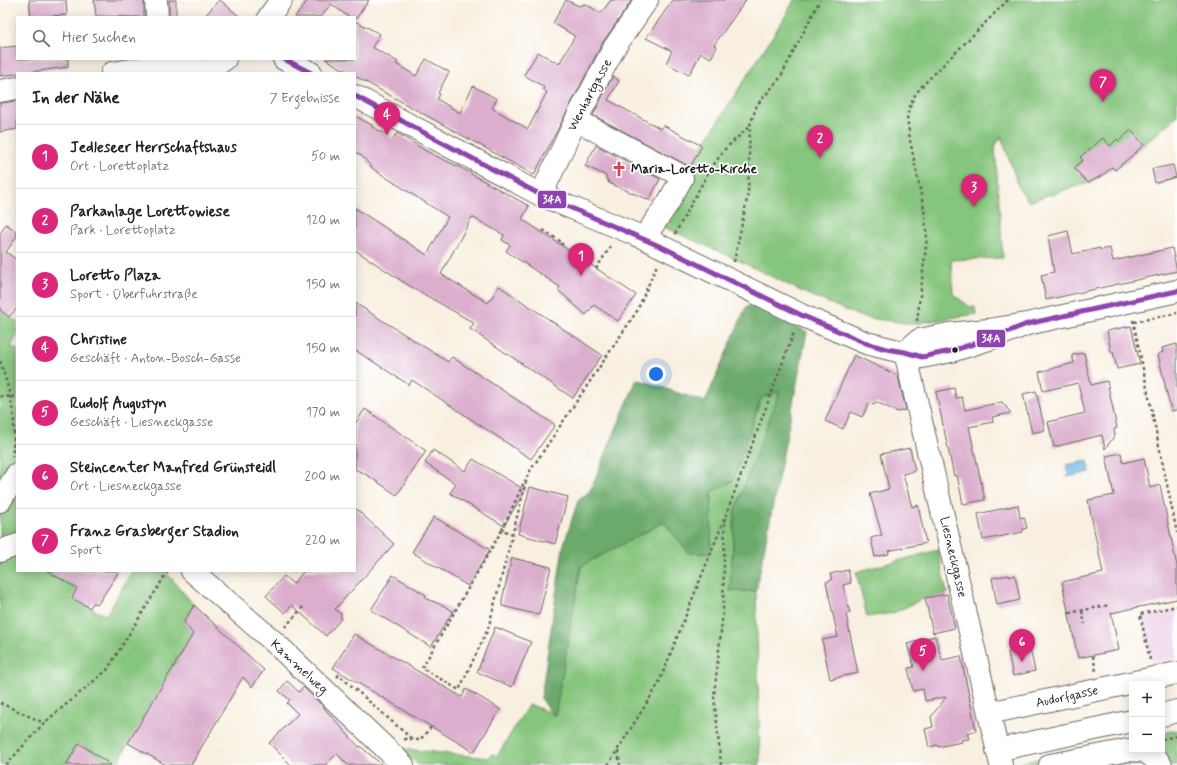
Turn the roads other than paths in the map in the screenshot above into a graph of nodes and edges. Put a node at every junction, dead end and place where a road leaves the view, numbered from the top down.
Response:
1 (156, 0) edge
2 (282, 0) edge
3 (647, 0) edge
4 (157, 16) edge
5 (270, 16) edge
6 (225, 60) edge
7 (286, 60) edge
8 (160, 62) edge
9 (116, 72) edge
10 (207, 72) edge
11 (309, 72) edge
12 (16, 88) edge
13 (0, 91) edge
14 (356, 97) edge
15 (576, 120) junction
16 (541, 194) junction
17 (644, 238) junction
18 (1177, 292) edge
19 (912, 346) junction
20 (14, 468) edge
21 (0, 501) edge
22 (16, 545) edge
23 (0, 551) edge
24 (193, 572) edge
25 (1177, 673) edge
26 (1147, 677) edge
27 (1177, 711) edge
28 (989, 713) junction
29 (1165, 713) edge
30 (1129, 722) edge
31 (1000, 759) edge
32 (1098, 761) edge
33 (404, 765) edge
34 (1050, 765) edge
35 (1161, 765) edge

1 - 4 street
2 - 5 street
3 - 15 street, Wenhartgasse
6 - 10 street
7 - 11 street
8 - 9 street
8 - 10 street
12 - 13 street
14 - 16 street
15 - 16 street, Wenhartgasse
15 - 17 street
16 - 17 street
17 - 19 street
18 - 19 street
19 - 28 street, Liesneckgasse
20 - 21 street
22 - 23 street
24 - 33 street, Kammelweg
25 - 26 street, Audorfgasse
26 - 28 street, Audorfgasse
27 - 29 street
28 - 31 street, Liesneckgasse
30 - 31 street
32 - 34 street
32 - 35 street

